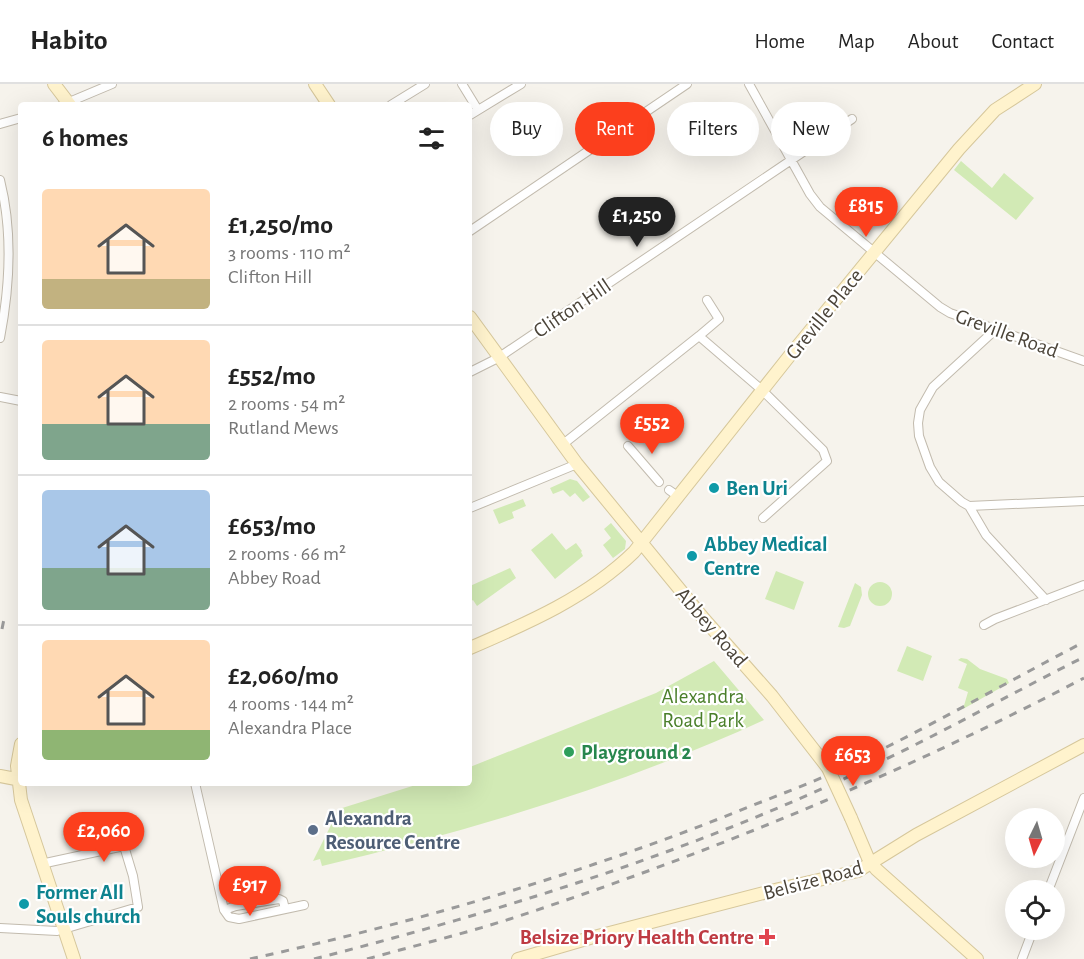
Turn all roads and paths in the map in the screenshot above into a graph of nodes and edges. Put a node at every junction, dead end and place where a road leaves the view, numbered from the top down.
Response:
1 (54, 84) edge
2 (112, 84) edge
3 (315, 84) edge
4 (425, 84) edge
5 (462, 84) edge
6 (520, 84) edge
7 (687, 84) edge
8 (749, 84) edge
9 (1035, 84) edge
10 (66, 102) edge
11 (72, 102) edge
12 (327, 102) edge
13 (396, 102) edge
14 (478, 110) junction
15 (472, 114) edge
16 (18, 119) edge
17 (852, 119) dead end
18 (0, 124) edge
19 (791, 160) junction
20 (0, 180) edge
21 (472, 230) edge
22 (874, 252) junction
23 (707, 300) dead end
24 (472, 320) edge
25 (995, 330) junction
26 (699, 336) junction
27 (0, 338) edge
28 (498, 358) junction
29 (1084, 361) edge
30 (472, 371) edge
31 (763, 391) junction
32 (0, 397) edge
33 (18, 400) edge
34 (562, 445) junction
35 (628, 446) dead end
36 (577, 464) junction
37 (659, 482) dead end
38 (1084, 501) edge
39 (969, 506) junction
40 (472, 507) edge
41 (763, 518) dead end
42 (642, 544) junction
43 (1084, 585) edge
44 (1046, 600) junction
45 (984, 626) dead end
46 (472, 647) edge
47 (1084, 746) edge
48 (0, 776) edge
49 (18, 780) edge
50 (20, 786) edge
51 (196, 786) edge
52 (1084, 798) edge
53 (41, 864) junction
54 (872, 864) junction
55 (1052, 880) edge
56 (304, 905) dead end
57 (285, 909) junction
58 (224, 910) junction
59 (0, 928) edge
60 (64, 929) junction
61 (1029, 940) edge
62 (74, 959) edge
63 (518, 959) edge
64 (977, 959) edge
65 (1022, 959) edge

1 - 10 main road
2 - 11 street
3 - 12 main road
4 - 13 street
5 - 14 street
6 - 14 street
7 - 21 street
8 - 19 street, Greville Road
9 - 22 main road, Greville Place
14 - 15 street
16 - 18 street
17 - 19 street, Clifton Hill
19 - 22 street, Greville Road
19 - 28 street, Clifton Hill
20 - 27 street
22 - 25 street, Greville Road
22 - 31 main road, Greville Place
23 - 26 street
24 - 28 main road, Abbey Road
25 - 29 street, Greville Road
25 - 39 street
26 - 31 street
26 - 34 street
28 - 30 street, Clifton Hill
28 - 34 main road, Abbey Road
31 - 41 street
31 - 42 main road, Greville Place
32 - 33 street
34 - 36 main road, Abbey Road
35 - 37 street
36 - 40 street
36 - 42 main road, Abbey Road
38 - 39 street
39 - 44 street
42 - 46 main road, Greville Place
42 - 54 main road, Abbey Road, bridge
43 - 44 street
44 - 45 street
47 - 54 main road, Belsize Road
48 - 49 main road
50 - 53 main road
51 - 58 street
52 - 55 street
53 - 60 main road
53 - 60 street
54 - 63 main road, Belsize Road
54 - 64 main road, Abbey Road
56 - 57 street
57 - 58 street
57 - 58 street
59 - 60 street
60 - 62 main road
61 - 65 street

